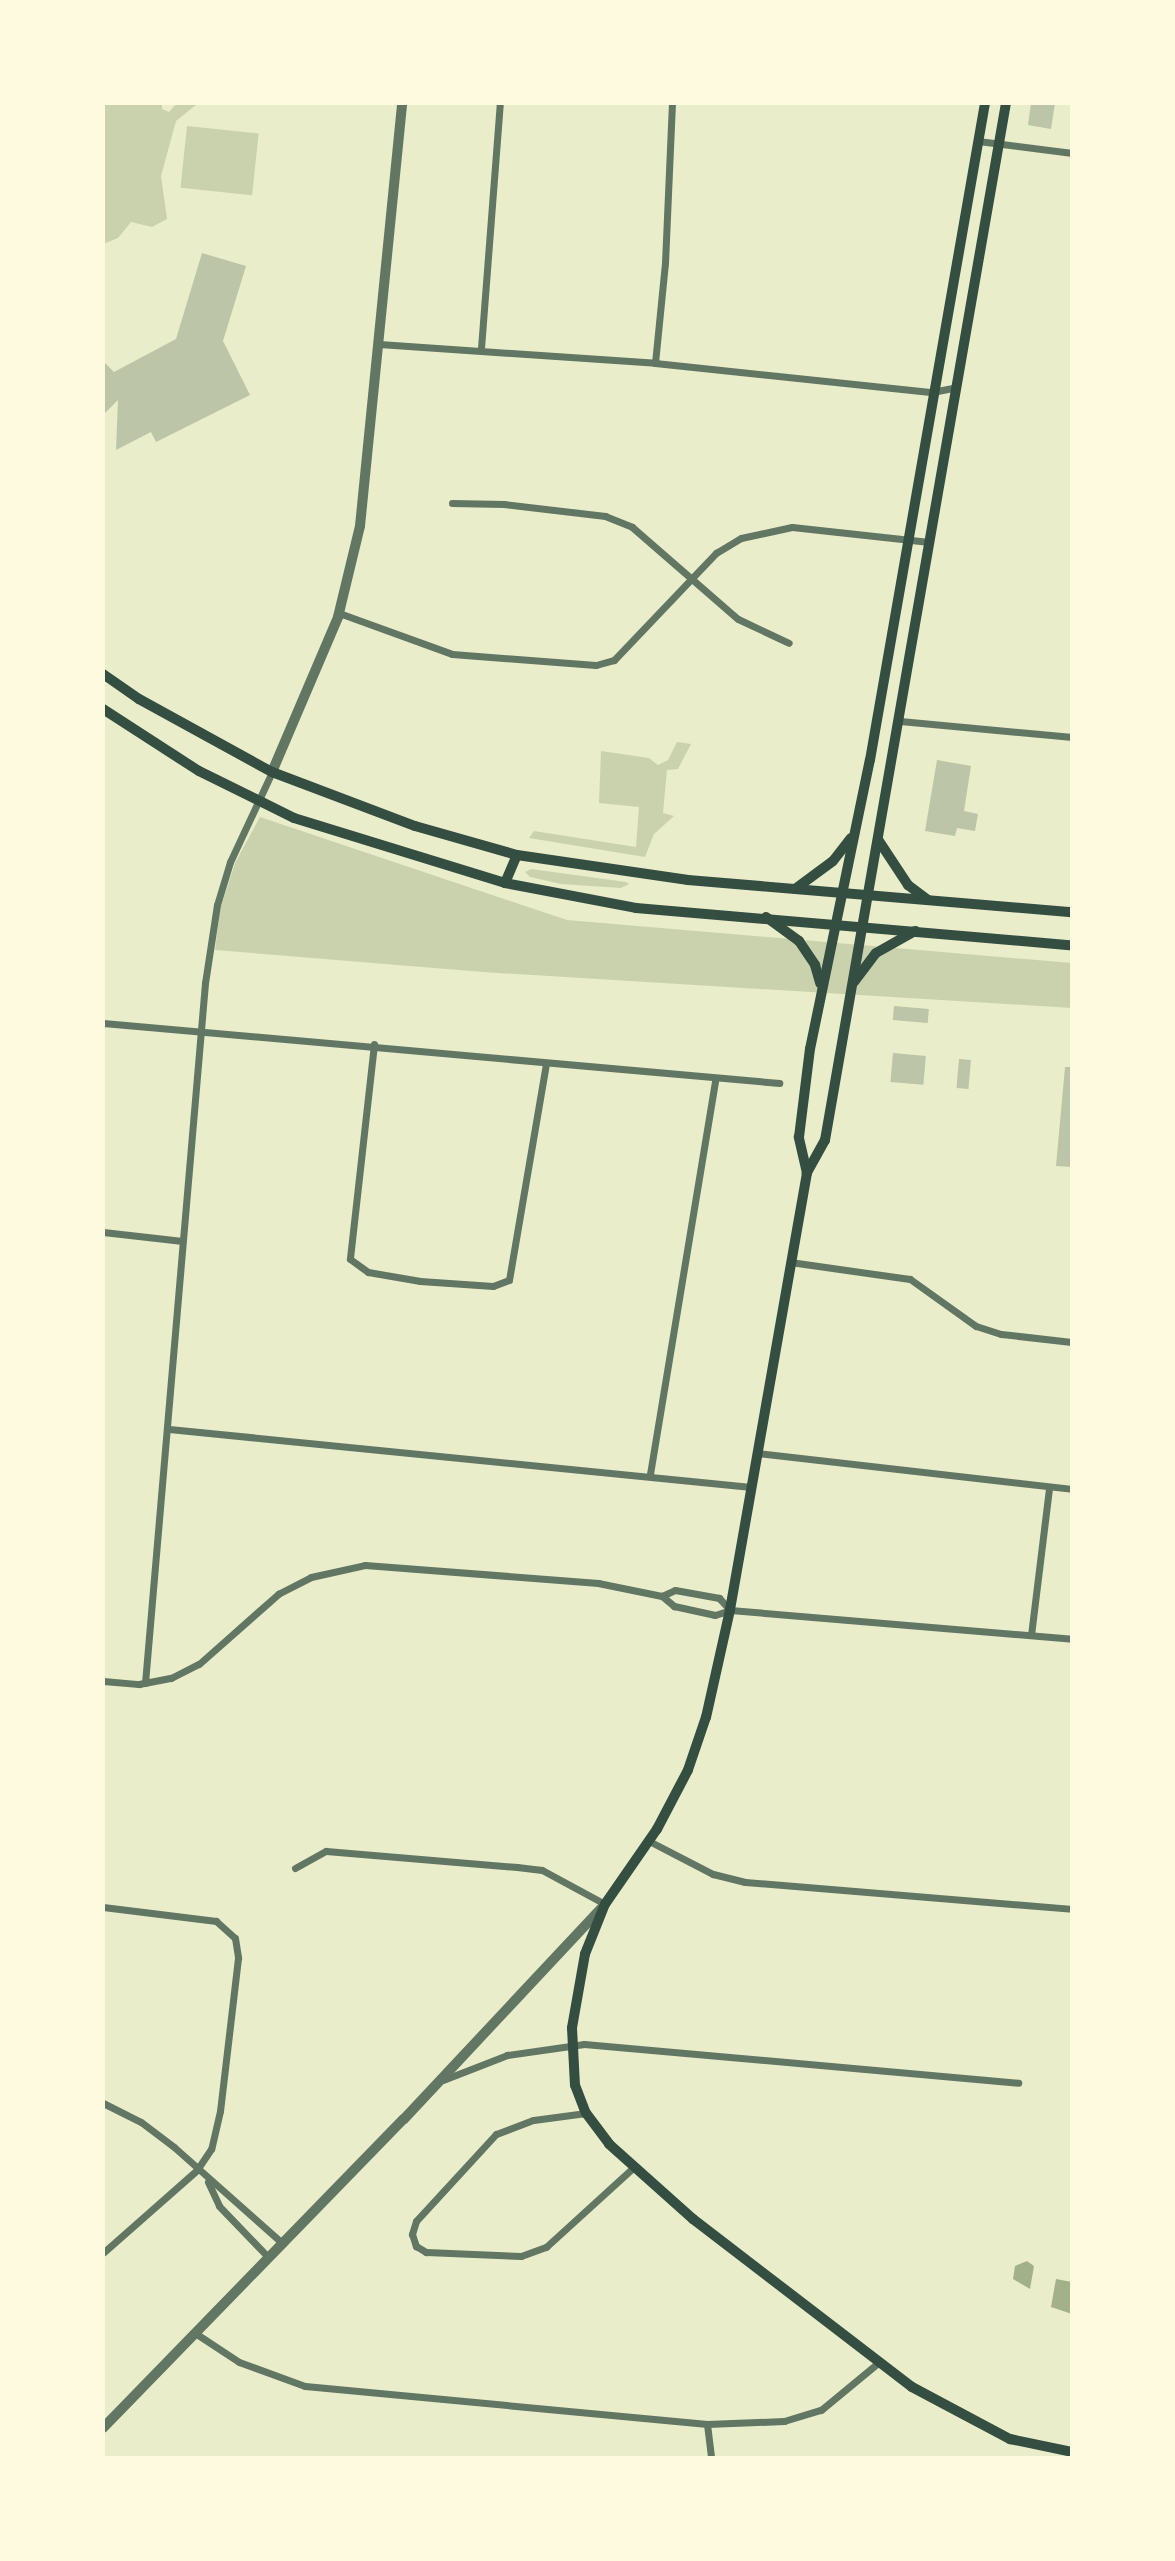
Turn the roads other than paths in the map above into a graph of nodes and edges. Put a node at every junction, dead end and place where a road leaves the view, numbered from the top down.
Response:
1 (402, 103) edge
2 (499, 103) edge
3 (672, 103) edge
4 (985, 103) edge
5 (1006, 103) edge
6 (978, 141) junction
7 (999, 145) junction
8 (1072, 153) edge
9 (379, 344) junction
10 (481, 348) junction
11 (655, 363) junction
12 (957, 387) junction
13 (932, 392) junction
14 (452, 503) dead end
15 (907, 540) junction
16 (929, 542) junction
17 (691, 581) junction
18 (339, 613) junction
19 (892, 629) junction
20 (914, 632) junction
21 (789, 643) dead end
22 (103, 674) edge
23 (103, 709) edge
24 (900, 721) junction
25 (1072, 737) edge
26 (272, 772) junction
27 (256, 800) junction
28 (852, 835) junction
29 (879, 841) junction
30 (517, 855) junction
31 (505, 883) junction
32 (795, 889) junction
33 (843, 893) junction
34 (868, 895) junction
35 (928, 900) junction
36 (1072, 912) edge
37 (766, 918) junction
38 (836, 923) junction
39 (862, 925) junction
40 (917, 930) junction
41 (1072, 946) edge
42 (821, 989) junction
43 (850, 991) junction
44 (103, 1023) edge
45 (200, 1030) junction
46 (374, 1044) junction
47 (546, 1064) junction
48 (715, 1081) junction
49 (779, 1083) dead end
50 (807, 1174) junction
51 (103, 1233) edge
52 (182, 1241) junction
53 (790, 1262) junction
54 (1072, 1342) edge
55 (169, 1429) junction
56 (757, 1453) junction
57 (650, 1474) junction
58 (751, 1487) junction
59 (1049, 1488) junction
60 (1072, 1489) edge
61 (662, 1596) junction
62 (730, 1610) junction
63 (1031, 1635) junction
64 (1072, 1639) edge
65 (103, 1681) edge
66 (145, 1683) junction
67 (649, 1841) junction
68 (295, 1868) dead end
69 (604, 1904) junction
70 (103, 1907) edge
71 (1072, 1909) edge
72 (573, 2045) junction
73 (1018, 2083) dead end
74 (436, 2084) junction
75 (103, 2104) edge
76 (586, 2113) junction
77 (634, 2167) junction
78 (197, 2170) junction
79 (206, 2178) junction
80 (282, 2243) junction
81 (103, 2253) edge
82 (268, 2257) junction
83 (195, 2333) junction
84 (878, 2362) junction
85 (707, 2424) junction
86 (103, 2428) edge
87 (1072, 2452) edge
88 (711, 2458) edge

1 - 9 street
2 - 10 street
3 - 11 street
4 - 6 main road
5 - 7 main road
6 - 7 street
6 - 13 main road
7 - 8 street
7 - 12 main road
9 - 10 street
9 - 18 street
10 - 11 street
11 - 13 street
12 - 13 street
12 - 16 main road
13 - 15 main road
14 - 17 street
15 - 16 street
15 - 17 street
15 - 19 main road
16 - 20 main road
17 - 18 street
17 - 21 street
18 - 26 street
19 - 20 main road
19 - 28 main road
20 - 24 main road
22 - 26 main road
23 - 27 main road
24 - 25 street
24 - 29 main road
26 - 27 street
26 - 30 main road
27 - 31 main road
27 - 45 street
28 - 32 main road
28 - 33 main road
29 - 34 main road
29 - 35 main road
30 - 31 main road
30 - 32 main road
31 - 37 main road
32 - 33 main road
33 - 34 main road
33 - 38 main road
34 - 35 main road
34 - 39 main road
35 - 36 main road
37 - 38 main road
37 - 42 main road
38 - 39 main road
38 - 42 main road
39 - 40 main road
39 - 43 main road
40 - 41 main road
40 - 43 main road
42 - 50 main road
43 - 50 main road
44 - 45 street
45 - 46 street
45 - 52 street
46 - 47 street
46 - 47 street
47 - 48 street
48 - 49 street
48 - 57 street
50 - 53 main road
51 - 52 street
52 - 55 street
53 - 54 street
53 - 56 main road
55 - 57 street
55 - 66 street
56 - 58 main road
56 - 59 street
57 - 58 street
58 - 62 main road
59 - 60 street
59 - 63 street
61 - 62 street
61 - 62 street
61 - 66 street
62 - 63 street
62 - 67 main road
63 - 64 street
65 - 66 street
67 - 69 main road
67 - 71 street
68 - 69 street
69 - 72 main road
69 - 74 street
70 - 78 street
72 - 73 street
72 - 74 street
72 - 76 main road
74 - 80 street
75 - 78 street
76 - 77 main road
76 - 77 street
77 - 84 main road
78 - 79 street
78 - 81 street
79 - 80 street
79 - 82 street
80 - 82 street
82 - 83 street
83 - 85 street
83 - 86 street
84 - 85 street
84 - 87 main road
85 - 88 street

